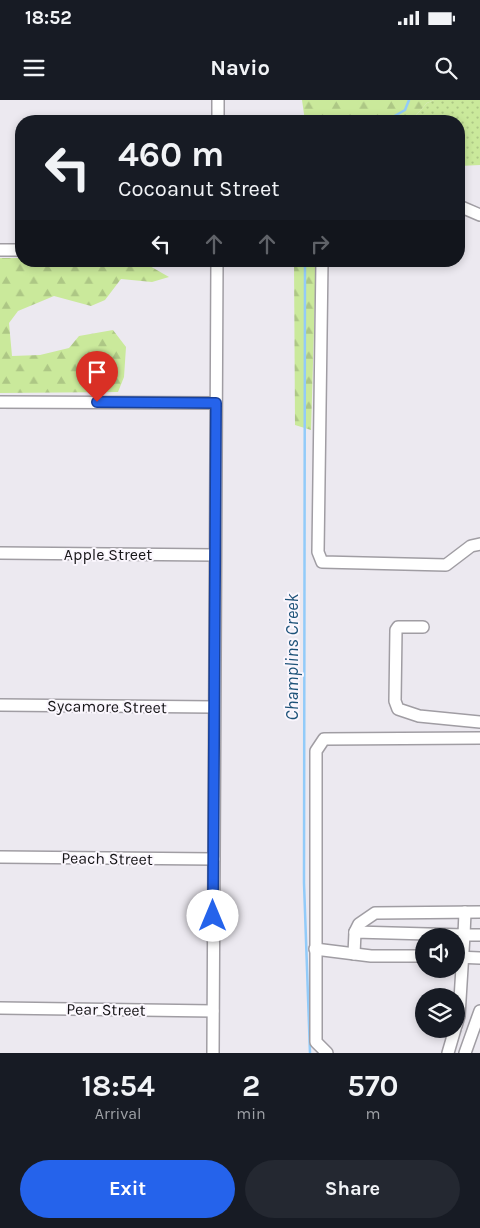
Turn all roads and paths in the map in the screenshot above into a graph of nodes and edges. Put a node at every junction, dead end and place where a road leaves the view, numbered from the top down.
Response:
1 (218, 100) edge
2 (218, 115) edge
3 (465, 209) edge
4 (480, 215) edge
5 (0, 250) edge
6 (15, 250) edge
7 (217, 267) edge
8 (322, 267) edge
9 (0, 402) edge
10 (216, 403) junction
11 (480, 544) edge
12 (0, 553) edge
13 (215, 555) junction
14 (423, 627) dead end
15 (0, 705) edge
16 (214, 707) junction
17 (480, 722) edge
18 (480, 738) edge
19 (0, 857) edge
20 (214, 859) junction
21 (465, 912) junction
22 (480, 912) edge
23 (464, 928) edge
24 (355, 932) junction
25 (415, 934) edge
26 (465, 935) edge
27 (480, 935) edge
28 (315, 949) junction
29 (354, 954) junction
30 (415, 956) edge
31 (465, 957) edge
32 (480, 958) edge
33 (0, 1008) edge
34 (213, 1011) junction
35 (480, 1012) edge
36 (453, 1038) edge
37 (213, 1053) edge
38 (327, 1053) edge
39 (448, 1053) edge
40 (465, 1053) edge

1 - 2 street
3 - 4 street
5 - 6 street
7 - 10 street
8 - 11 street
9 - 10 street
10 - 13 street
12 - 13 street, Apple Street
13 - 16 street
14 - 17 street
15 - 16 street, Sycamore Street
16 - 20 street
18 - 28 street
19 - 20 street, Peach Street
20 - 34 street
21 - 22 street
21 - 23 street
21 - 24 street
24 - 25 street
24 - 29 street
26 - 27 street
28 - 29 street
28 - 38 street
29 - 30 street
31 - 32 street
33 - 34 street, Pear Street
34 - 37 street
35 - 40 street
36 - 39 street

